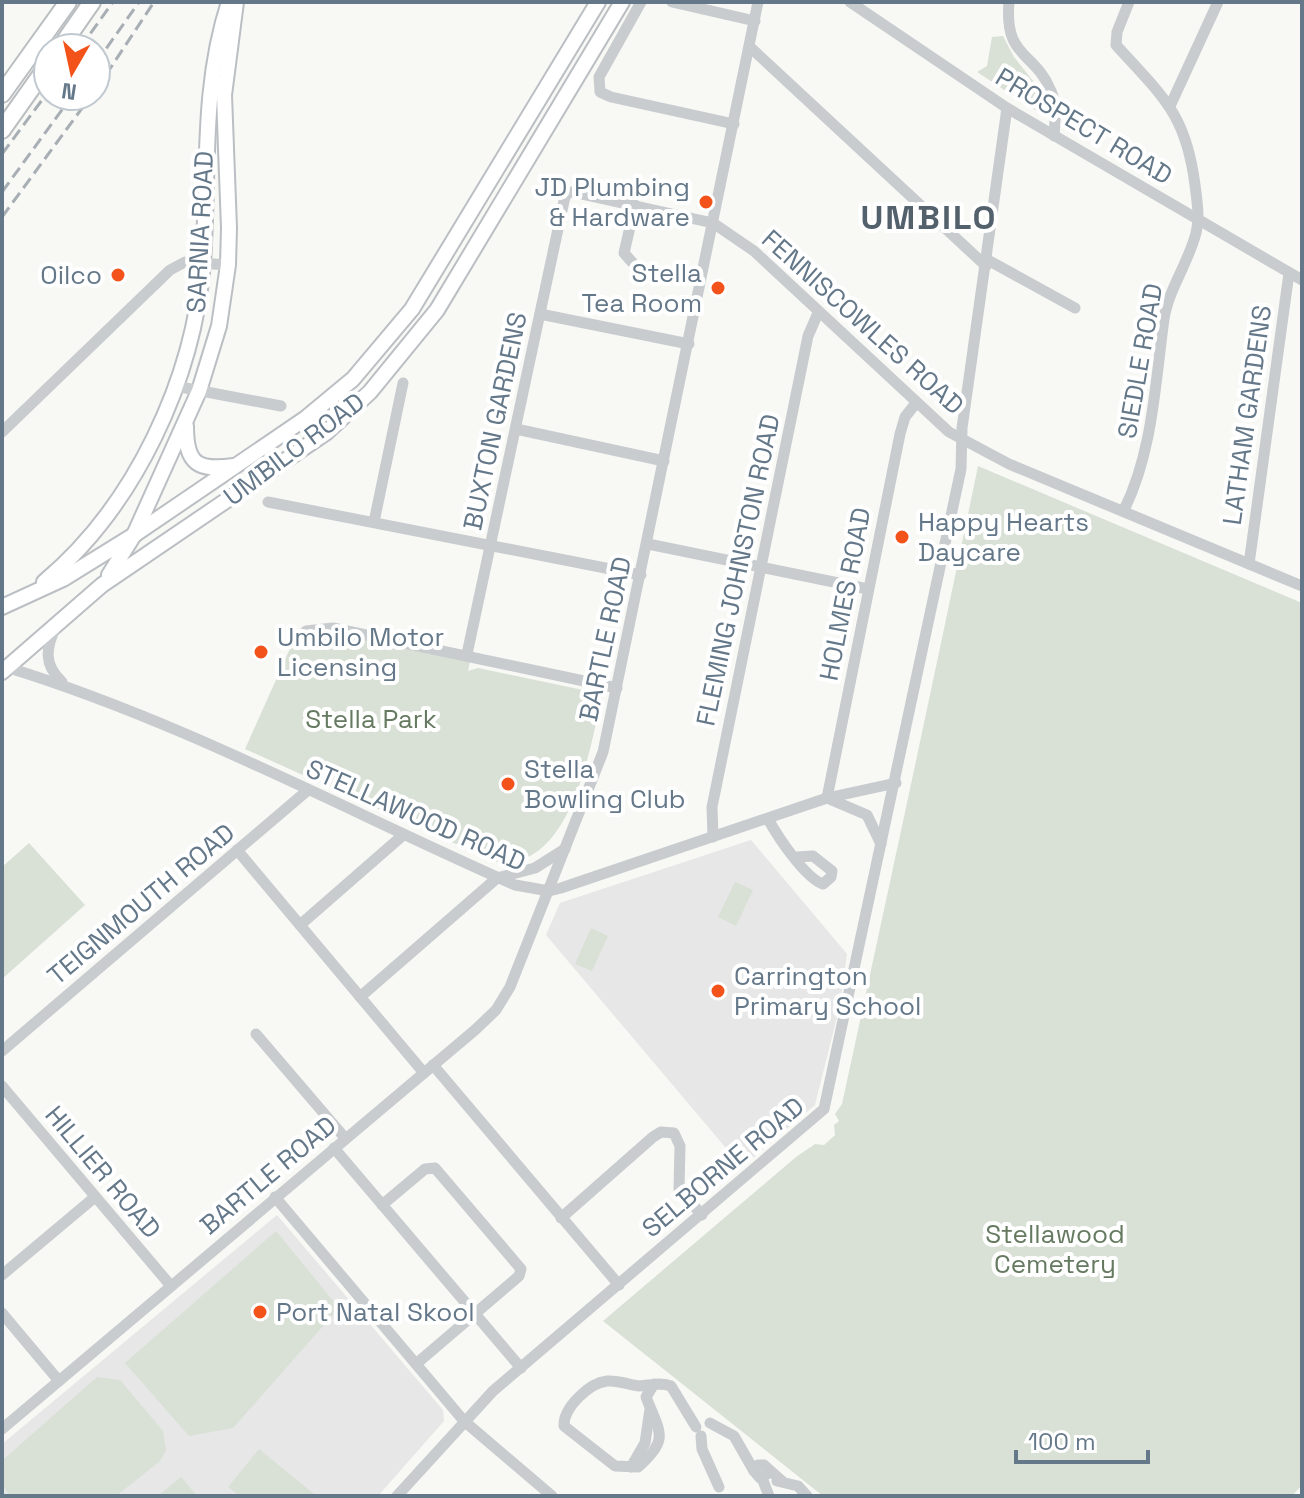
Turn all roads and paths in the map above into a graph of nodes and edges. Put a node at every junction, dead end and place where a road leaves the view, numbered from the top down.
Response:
1 (68, 2) edge
2 (92, 2) edge
3 (229, 2) edge
4 (236, 2) edge
5 (598, 2) edge
6 (622, 2) edge
7 (641, 2) edge
8 (672, 2) edge
9 (758, 2) edge
10 (850, 2) edge
11 (1009, 2) edge
12 (1129, 2) edge
13 (1218, 2) edge
14 (755, 21) junction
15 (71, 32) edge
16 (750, 47) junction
17 (32, 88) edge
18 (2, 94) edge
19 (1171, 104) junction
20 (1007, 108) junction
21 (734, 124) junction
22 (2, 130) edge
23 (1054, 136) junction
24 (565, 196) joint
25 (635, 205) junction
26 (1198, 219) junction
27 (713, 223) junction
28 (632, 262) dead end
29 (986, 262) junction
30 (203, 263) junction
31 (228, 265) junction
32 (1289, 273) junction
33 (1302, 280) edge
34 (1075, 308) dead end
35 (818, 313) junction
36 (540, 314) junction
37 (689, 344) junction
38 (403, 383) dead end
39 (175, 386) junction
40 (199, 391) junction
41 (916, 403) junction
42 (281, 406) dead end
43 (186, 421) junction
44 (516, 429) junction
45 (2, 432) edge
46 (963, 440) junction
47 (664, 461) junction
48 (237, 465) junction
49 (268, 502) dead end
50 (1124, 510) junction
51 (374, 522) junction
52 (134, 535) junction
53 (491, 544) junction
54 (648, 544) junction
55 (1249, 564) junction
56 (761, 567) junction
57 (641, 575) junction
58 (102, 585) junction
59 (1302, 586) edge
60 (868, 589) junction
61 (22, 599) junction
62 (2, 607) edge
63 (60, 618) junction
64 (306, 631) dead end
65 (467, 654) junction
66 (4, 670) edge
67 (66, 686) junction
68 (617, 688) junction
69 (896, 783) junction
70 (308, 790) junction
71 (827, 798) junction
72 (768, 819) junction
73 (402, 836) junction
74 (713, 837) junction
75 (882, 846) junction
76 (566, 848) junction
77 (237, 850) junction
78 (797, 857) dead end
79 (497, 878) junction
80 (549, 891) junction
81 (300, 925) junction
82 (360, 997) junction
83 (256, 1034) dead end
84 (2, 1051) edge
85 (428, 1069) junction
86 (2, 1086) edge
87 (345, 1138) junction
88 (334, 1148) junction
89 (95, 1197) junction
90 (275, 1197) junction
91 (382, 1205) junction
92 (702, 1215) junction
93 (561, 1218) junction
94 (2, 1275) edge
95 (619, 1285) junction
96 (171, 1286) junction
97 (2, 1313) edge
98 (475, 1314) junction
99 (7, 1328) edge
100 (416, 1364) junction
101 (521, 1368) junction
102 (59, 1381) junction
103 (629, 1384) junction
104 (654, 1384) junction
105 (649, 1404) junction
106 (464, 1421) junction
107 (707, 1428) junction
108 (2, 1429) edge
109 (763, 1473) junction
110 (719, 1487) dead end
111 (397, 1496) edge
112 (552, 1496) edge
113 (769, 1496) edge
114 (807, 1496) edge

1 - 18 highway
2 - 15 highway
3 - 30 main road, SARNIA ROAD
4 - 31 main road, SARNIA ROAD
5 - 48 main road, UMBILO ROAD
6 - 58 main road, UMBILO ROAD
7 - 21 street
8 - 14 street
9 - 14 street, BARTLE ROAD
10 - 20 street, PROSPECT ROAD
11 - 23 street
12 - 19 street
13 - 19 street
14 - 16 street, BARTLE ROAD
16 - 21 street, BARTLE ROAD
16 - 29 street
17 - 22 highway
19 - 26 street
20 - 23 street, PROSPECT ROAD
20 - 29 street, SELBORNE ROAD
21 - 27 street, BARTLE ROAD
23 - 26 street, PROSPECT ROAD
24 - 25 street, FENNISCOWLES ROAD
24 - 36 street, BUXTON GARDENS
25 - 27 street, FENNISCOWLES ROAD
25 - 28 street
26 - 32 street, PROSPECT ROAD
26 - 50 street, SIEDLE ROAD
27 - 35 street, FENNISCOWLES ROAD
27 - 37 street, BARTLE ROAD
29 - 34 street
29 - 46 street, SELBORNE ROAD
30 - 31 street
30 - 39 main road, SARNIA ROAD
30 - 45 street
31 - 40 main road, SARNIA ROAD
32 - 33 street, PROSPECT ROAD
32 - 55 street, LATHAM GARDENS
35 - 41 street, FENNISCOWLES ROAD
35 - 56 street, FLEMING JOHNSTON ROAD
36 - 37 street
36 - 44 street, BUXTON GARDENS
37 - 47 street, BARTLE ROAD
38 - 51 street
39 - 40 street
39 - 61 main road, SARNIA ROAD
40 - 42 street
40 - 43 main road, SARNIA ROAD
41 - 46 street, FENNISCOWLES ROAD
41 - 60 street, HOLMES ROAD
43 - 48 main road
43 - 52 main road, SARNIA ROAD
44 - 47 street
44 - 53 street, BUXTON GARDENS
46 - 50 street, FENNISCOWLES ROAD
46 - 69 street, SELBORNE ROAD
47 - 54 street, BARTLE ROAD
48 - 52 main road, UMBILO ROAD
49 - 51 street
50 - 55 street, FENNISCOWLES ROAD
51 - 53 street
52 - 58 main road, SARNIA ROAD
52 - 61 main road, UMBILO ROAD
53 - 57 street
53 - 65 street, BUXTON GARDENS
54 - 56 street
54 - 57 street, BARTLE ROAD
55 - 59 street, FENNISCOWLES ROAD
56 - 60 street
56 - 74 street, FLEMING JOHNSTON ROAD
57 - 68 street, BARTLE ROAD
58 - 63 main road, UMBILO ROAD
60 - 71 street, HOLMES ROAD
61 - 62 main road
63 - 66 main road, UMBILO ROAD
63 - 67 street
64 - 65 street
65 - 68 street
66 - 67 street, STELLAWOOD ROAD
67 - 70 street, STELLAWOOD ROAD
68 - 76 street, BARTLE ROAD
69 - 71 street, STELLAWOOD ROAD
69 - 75 street, SELBORNE ROAD
70 - 73 street, STELLAWOOD ROAD
70 - 77 street, TEIGNMOUTH ROAD
71 - 72 street, STELLAWOOD ROAD
71 - 75 street
72 - 74 street, STELLAWOOD ROAD
72 - 78 street
73 - 79 street, STELLAWOOD ROAD
73 - 81 street
74 - 80 street, STELLAWOOD ROAD
75 - 92 street, SELBORNE ROAD
76 - 79 street
76 - 80 street, BARTLE ROAD
77 - 81 street
77 - 84 street, TEIGNMOUTH ROAD
79 - 80 street, STELLAWOOD ROAD
79 - 82 street
80 - 85 street, BARTLE ROAD
81 - 82 street
82 - 85 street
83 - 87 street
85 - 87 street, BARTLE ROAD
85 - 93 street
86 - 89 street, HILLIER ROAD
87 - 88 street, BARTLE ROAD
88 - 90 street, BARTLE ROAD
88 - 91 street
89 - 94 street
89 - 96 street, HILLIER ROAD
90 - 96 street, BARTLE ROAD
90 - 100 street
91 - 98 street
91 - 98 street
92 - 93 street
92 - 95 street, SELBORNE ROAD
93 - 95 street
95 - 101 street, SELBORNE ROAD
96 - 102 street, BARTLE ROAD
97 - 99 street
98 - 100 street
98 - 101 street
99 - 102 street
100 - 106 street
101 - 106 street, SELBORNE ROAD
102 - 108 street, BARTLE ROAD
103 - 104 street
103 - 105 street
103 - 105 street
104 - 105 street
104 - 107 street
106 - 111 street, SELBORNE ROAD
106 - 112 street
107 - 109 street
107 - 110 street
109 - 113 street
109 - 114 street

